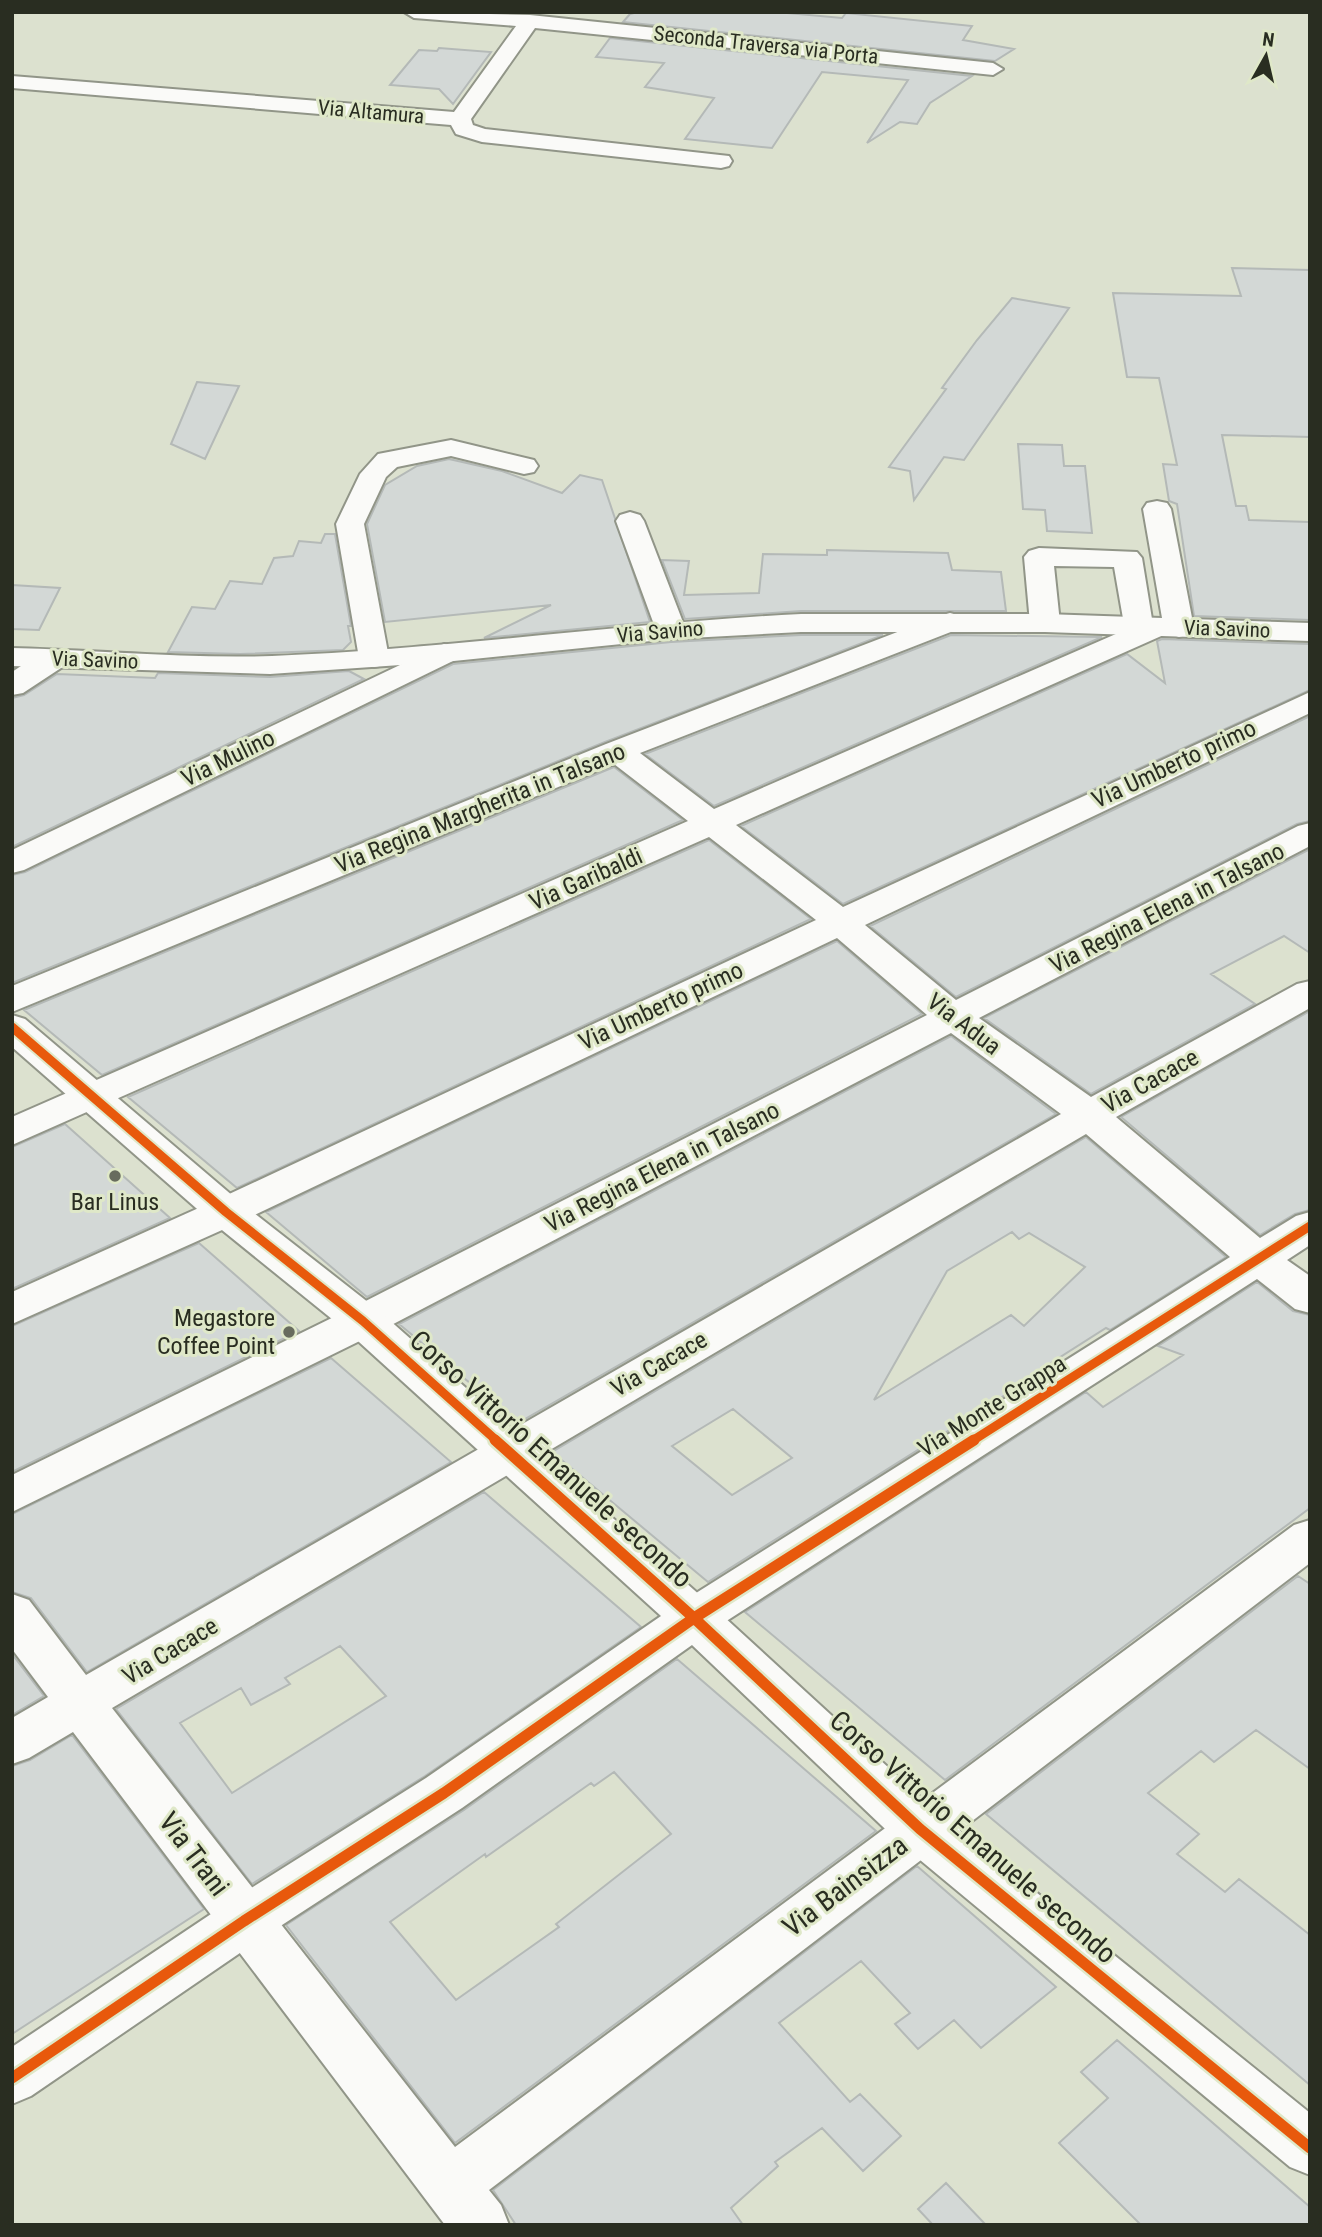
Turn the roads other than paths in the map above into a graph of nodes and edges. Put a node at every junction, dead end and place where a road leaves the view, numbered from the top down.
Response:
1 (414, 12) edge
2 (604, 20) edge
3 (530, 21) junction
4 (993, 69) dead end
5 (12, 82) edge
6 (460, 119) junction
7 (720, 161) dead end
8 (524, 466) dead end
9 (1157, 509) dead end
10 (630, 521) dead end
11 (950, 622) junction
12 (1045, 623) junction
13 (1159, 627) junction
14 (671, 630) junction
15 (1310, 632) edge
16 (444, 653) junction
17 (12, 657) edge
18 (374, 658) junction
19 (52, 659) junction
20 (12, 686) edge
21 (1310, 701) edge
22 (617, 751) junction
23 (710, 825) junction
24 (1310, 834) edge
25 (12, 863) edge
26 (839, 921) junction
27 (1310, 992) edge
28 (12, 1000) edge
29 (954, 1018) junction
30 (12, 1027) edge
31 (95, 1096) junction
32 (1089, 1115) junction
33 (12, 1132) edge
34 (226, 1212) junction
35 (1310, 1226) edge
36 (1258, 1259) junction
37 (1310, 1298) edge
38 (12, 1309) edge
39 (363, 1321) junction
40 (508, 1451) junction
41 (12, 1495) edge
42 (1306, 1548) edge
43 (12, 1613) edge
44 (694, 1618) junction
45 (81, 1704) junction
46 (12, 1743) edge
47 (920, 1829) junction
48 (244, 1921) junction
49 (12, 2078) edge
50 (1310, 2148) edge
51 (466, 2205) edge

1 - 3 street, Seconda Traversa via Porta
2 - 3 street, Seconda Traversa via Porta
2 - 4 street, Seconda Traversa via Porta
3 - 6 street
5 - 6 street, Via Altamura
6 - 7 street, Via Altamura
8 - 18 street
9 - 13 street
10 - 14 street
11 - 12 street, Via Savino
11 - 14 street, Via Savino
11 - 22 street, Via Regina Margherita in Talsano
12 - 13 street, Via Savino
12 - 13 street
13 - 15 street, Via Savino
13 - 23 street, Via Garibaldi
14 - 16 street, Via Savino
16 - 18 street, Via Savino
16 - 25 street, Via Mulino
17 - 19 street, Via Savino
18 - 19 street, Via Savino
19 - 20 street
21 - 26 street, Via Umberto primo
22 - 23 street, Via Adua
22 - 28 street, Via Regina Margherita in Talsano
23 - 26 street, Via Adua
23 - 31 street, Via Garibaldi
24 - 29 street, Via Regina Elena in Talsano
26 - 29 street, Via Adua
26 - 34 street, Via Umberto primo
27 - 32 street, Via Cacace
29 - 32 street, Via Adua
29 - 39 street, Via Regina Elena in Talsano
30 - 31 street, Corso Vittorio Emanuele secondo
31 - 33 street, Via Garibaldi
31 - 34 street, Corso Vittorio Emanuele secondo
32 - 36 street, Via Adua
32 - 40 street, Via Cacace
34 - 38 street, Via Umberto primo
34 - 39 street, Corso Vittorio Emanuele secondo
35 - 36 street, Via Monte Grappa
36 - 37 street, Via Adua
36 - 44 street, Via Monte Grappa
39 - 40 street, Corso Vittorio Emanuele secondo
39 - 41 street, Via Regina Elena in Talsano
40 - 44 street, Corso Vittorio Emanuele secondo
40 - 45 street, Via Cacace
42 - 47 street, Via Bainsizza
43 - 45 street, Via Trani
44 - 47 street, Corso Vittorio Emanuele secondo
44 - 48 street, Via Monte Grappa
45 - 46 street, Via Cacace
45 - 48 street, Via Trani
47 - 50 street, Corso Vittorio Emanuele secondo
47 - 51 street, Via Bainsizza
48 - 49 street, Via Monte Grappa
48 - 51 street, Via Trani

